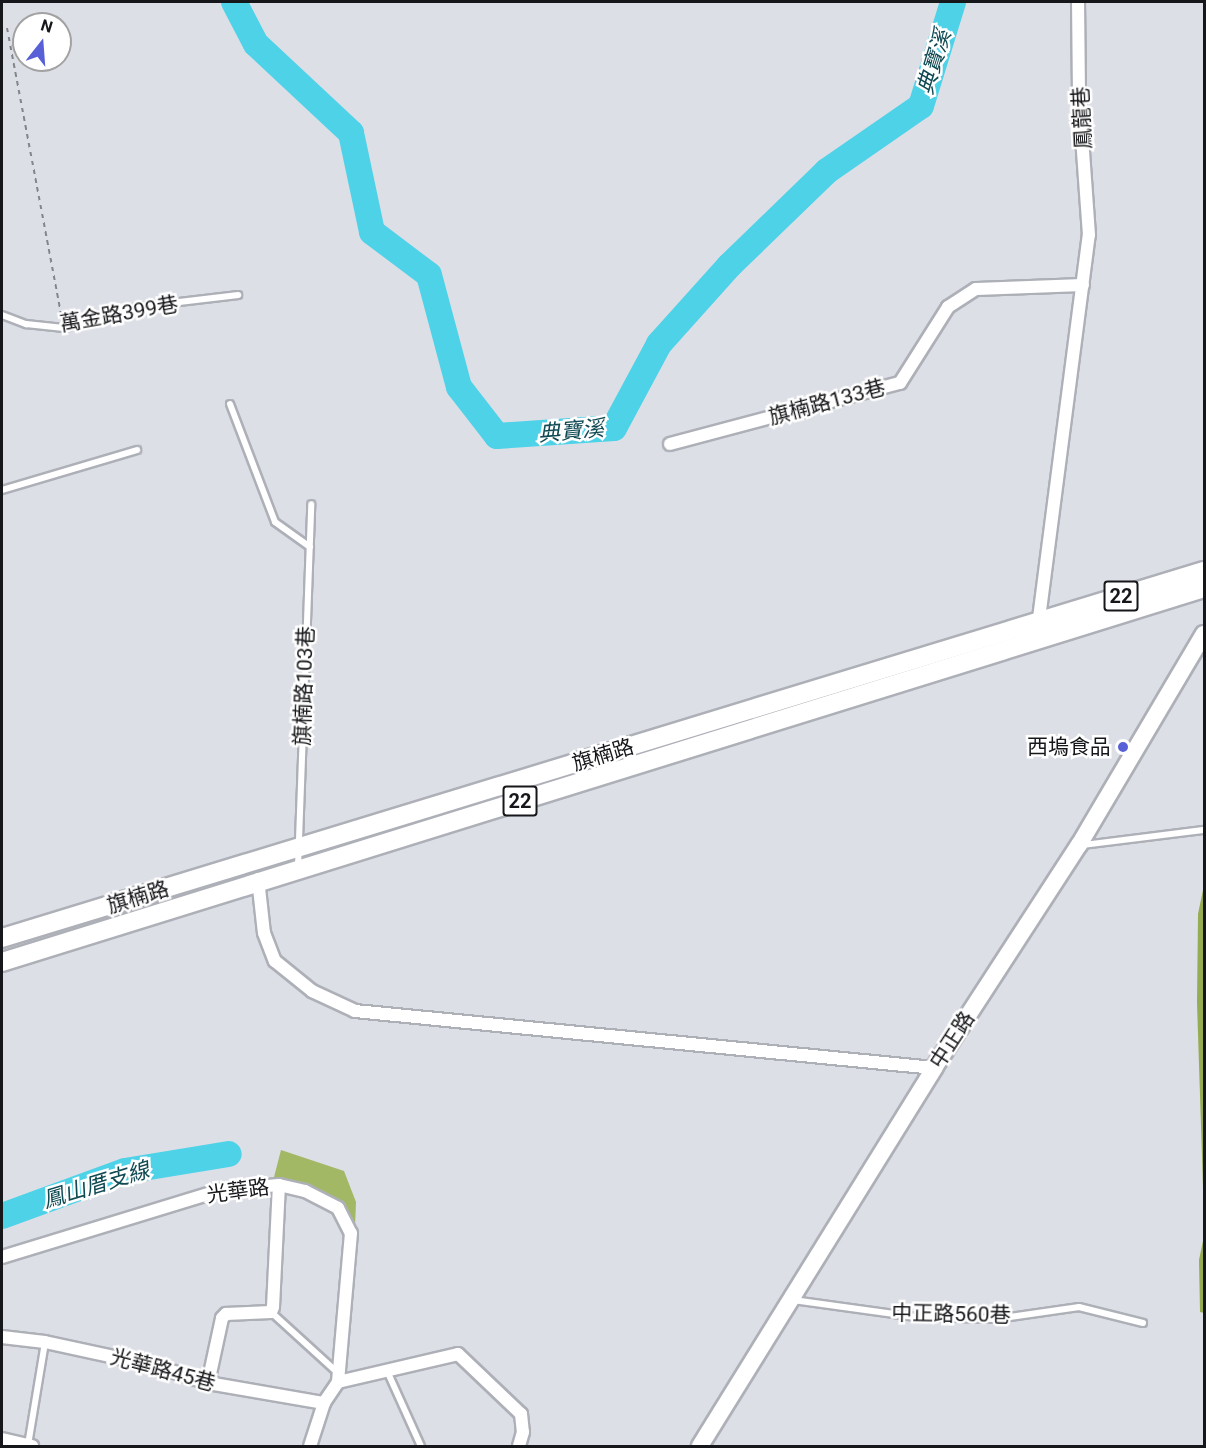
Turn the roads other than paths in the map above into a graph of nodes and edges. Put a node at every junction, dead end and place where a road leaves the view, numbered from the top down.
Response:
1 (1078, 2) edge
2 (1083, 285) junction
3 (238, 295) dead end
4 (2, 315) edge
5 (230, 404) dead end
6 (670, 444) dead end
7 (137, 450) dead end
8 (2, 490) edge
9 (311, 504) dead end
10 (310, 547) junction
11 (1204, 571) edge
12 (1204, 588) edge
13 (1037, 622) junction
14 (1204, 634) edge
15 (1040, 642) junction
16 (1204, 830) edge
17 (1079, 845) junction
18 (298, 849) junction
19 (298, 868) junction
20 (258, 879) junction
21 (2, 938) edge
22 (2, 962) edge
23 (934, 1068) junction
24 (279, 1185) junction
25 (2, 1257) edge
26 (793, 1300) junction
27 (271, 1312) junction
28 (1143, 1323) dead end
29 (2, 1337) edge
30 (45, 1342) junction
31 (388, 1373) junction
32 (339, 1378) junction
33 (208, 1383) junction
34 (324, 1403) junction
35 (2, 1439) edge
36 (30, 1446) edge
37 (310, 1446) edge
38 (421, 1446) edge
39 (519, 1446) edge
40 (700, 1446) edge

1 - 2 street, 鳳龍巷
2 - 6 street, 旗楠路133巷
2 - 13 street
3 - 4 lane, 萬金路399巷
5 - 10 lane
7 - 8 lane
9 - 10 lane, 旗楠路103巷
10 - 18 lane, 旗楠路103巷
11 - 13 main road, 旗楠路 / 22
12 - 15 main road, 旗楠路 / 22
13 - 15 street
13 - 18 main road, 旗楠路 / 22
14 - 17 main road, 中正路
15 - 19 main road, 旗楠路 / 22
16 - 17 lane
17 - 23 main road, 中正路
18 - 19 lane, 旗楠路103巷
18 - 21 main road, 旗楠路 / 22
19 - 20 main road, 旗楠路 / 22
20 - 22 main road, 旗楠路 / 22
20 - 23 street
23 - 26 main road, 中正路
24 - 25 street, 光華路
24 - 27 street
24 - 32 street, 光華路
26 - 28 lane, 中正路560巷
26 - 40 main road, 中正路
27 - 32 lane
27 - 33 street
29 - 30 street, 光華路45巷
30 - 33 street, 光華路45巷
30 - 36 lane
31 - 32 street
31 - 38 lane
31 - 39 street
32 - 34 street, 光華路
33 - 34 street, 光華路45巷
34 - 37 street, 光華路
35 - 36 street

